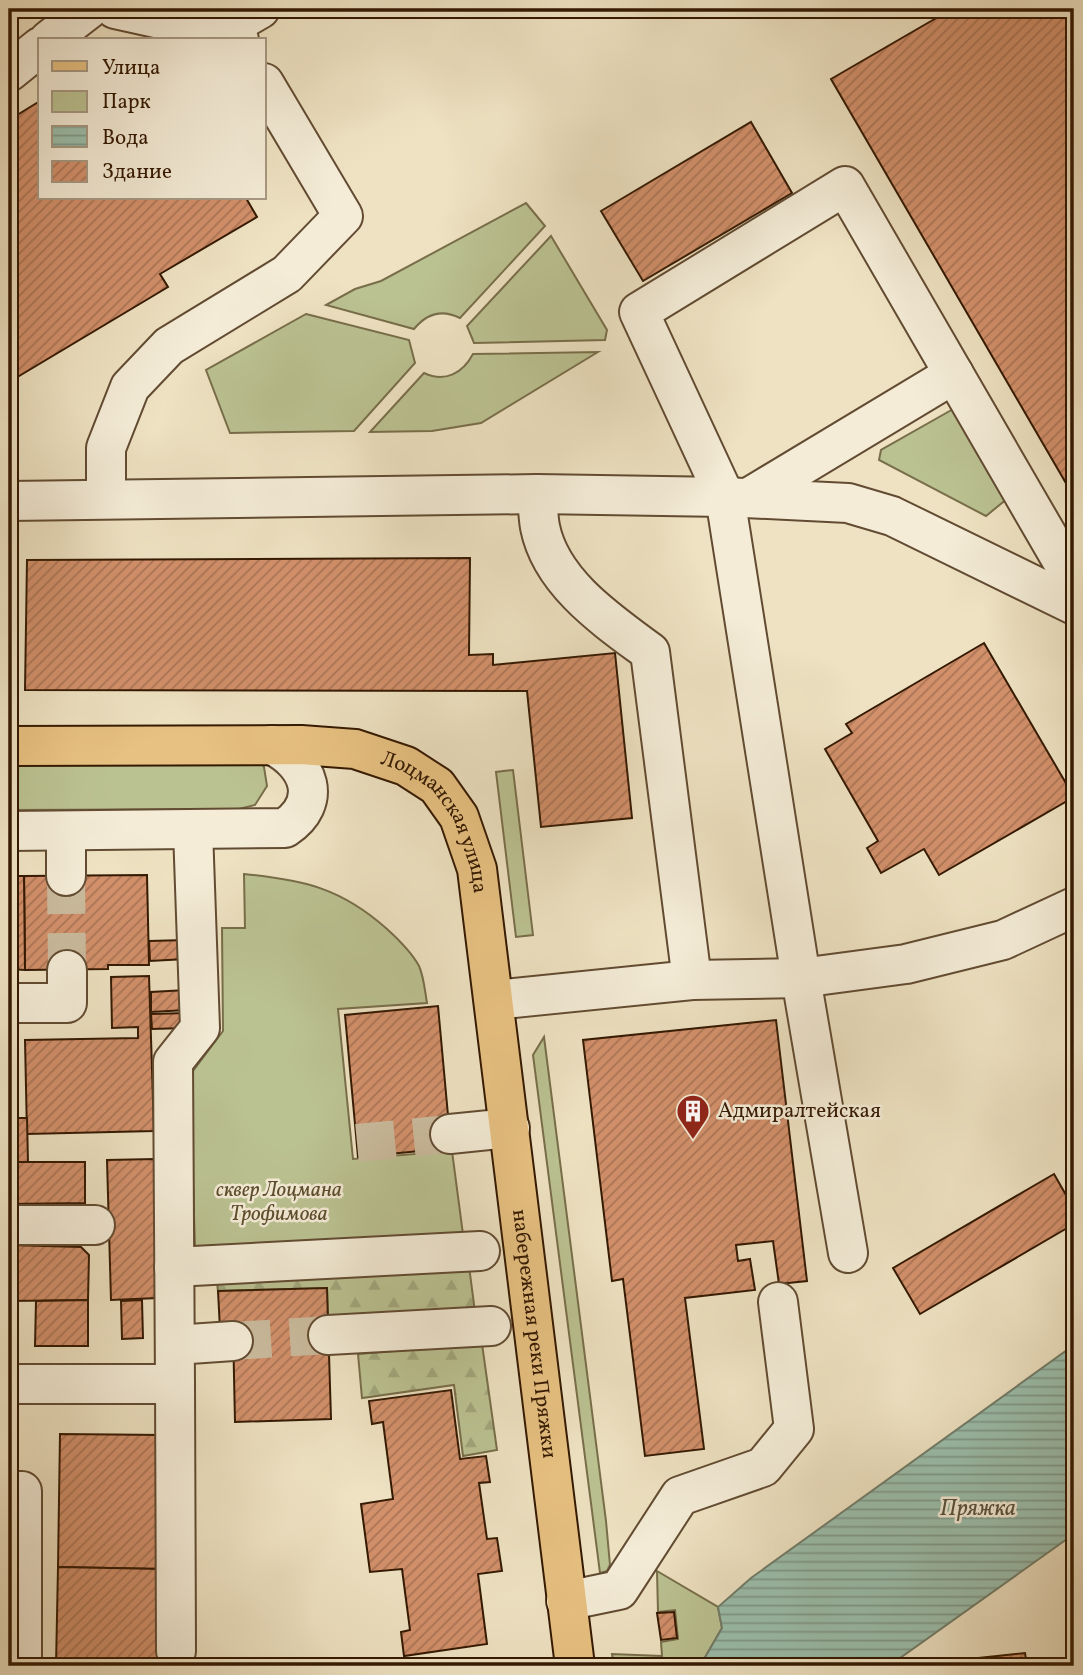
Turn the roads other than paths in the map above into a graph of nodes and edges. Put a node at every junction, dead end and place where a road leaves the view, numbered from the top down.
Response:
1 (89, 9) edge
2 (115, 9) edge
3 (243, 25) edge
4 (52, 38) edge
5 (38, 49) edge
6 (9, 72) edge
7 (266, 86) edge
8 (954, 373) junction
9 (537, 494) junction
10 (737, 497) junction
11 (106, 499) junction
12 (9, 501) edge
13 (1073, 603) edge
14 (272, 745) junction
15 (9, 746) edge
16 (193, 830) junction
17 (9, 831) edge
18 (66, 831) junction
19 (66, 876) tunnel mouth
20 (1074, 907) edge
21 (66, 970) tunnel mouth
22 (800, 978) junction
23 (692, 980) junction
24 (494, 1000) junction
25 (9, 1003) edge
26 (510, 1128) junction
27 (450, 1134) tunnel mouth
28 (9, 1225) edge
29 (95, 1225) dead end
30 (480, 1251) dead end
31 (849, 1253) dead end
32 (174, 1267) junction
33 (778, 1301) dead end
34 (491, 1326) dead end
35 (328, 1335) tunnel mouth
36 (233, 1341) tunnel mouth
37 (175, 1345) junction
38 (9, 1384) edge
39 (175, 1384) junction
40 (9, 1491) edge
41 (566, 1601) junction
42 (15, 1617) edge
43 (176, 1651) dead end
44 (22, 1666) edge
45 (575, 1666) edge

1 - 4 street
2 - 3 street
5 - 6 street
7 - 11 street
8 - 10 street
8 - 10 street
8 - 13 street
9 - 10 street
9 - 11 street
9 - 23 street
10 - 13 street
10 - 22 street
11 - 12 street
14 - 15 main road, Лоцманская улица
14 - 16 street
14 - 24 main road, Лоцманская улица
16 - 18 street
16 - 32 street
17 - 18 street
18 - 19 street
20 - 22 street
21 - 25 street
22 - 23 street
22 - 31 street
23 - 24 street
24 - 26 main road, набережная реки Пряжки
26 - 27 street
26 - 41 main road, набережная реки Пряжки
28 - 29 street
30 - 32 street
32 - 37 street
33 - 41 street
34 - 35 street
36 - 37 street
37 - 39 street
38 - 39 street
39 - 43 street
40 - 42 street
41 - 45 main road, набережная реки Пряжки
42 - 44 street

